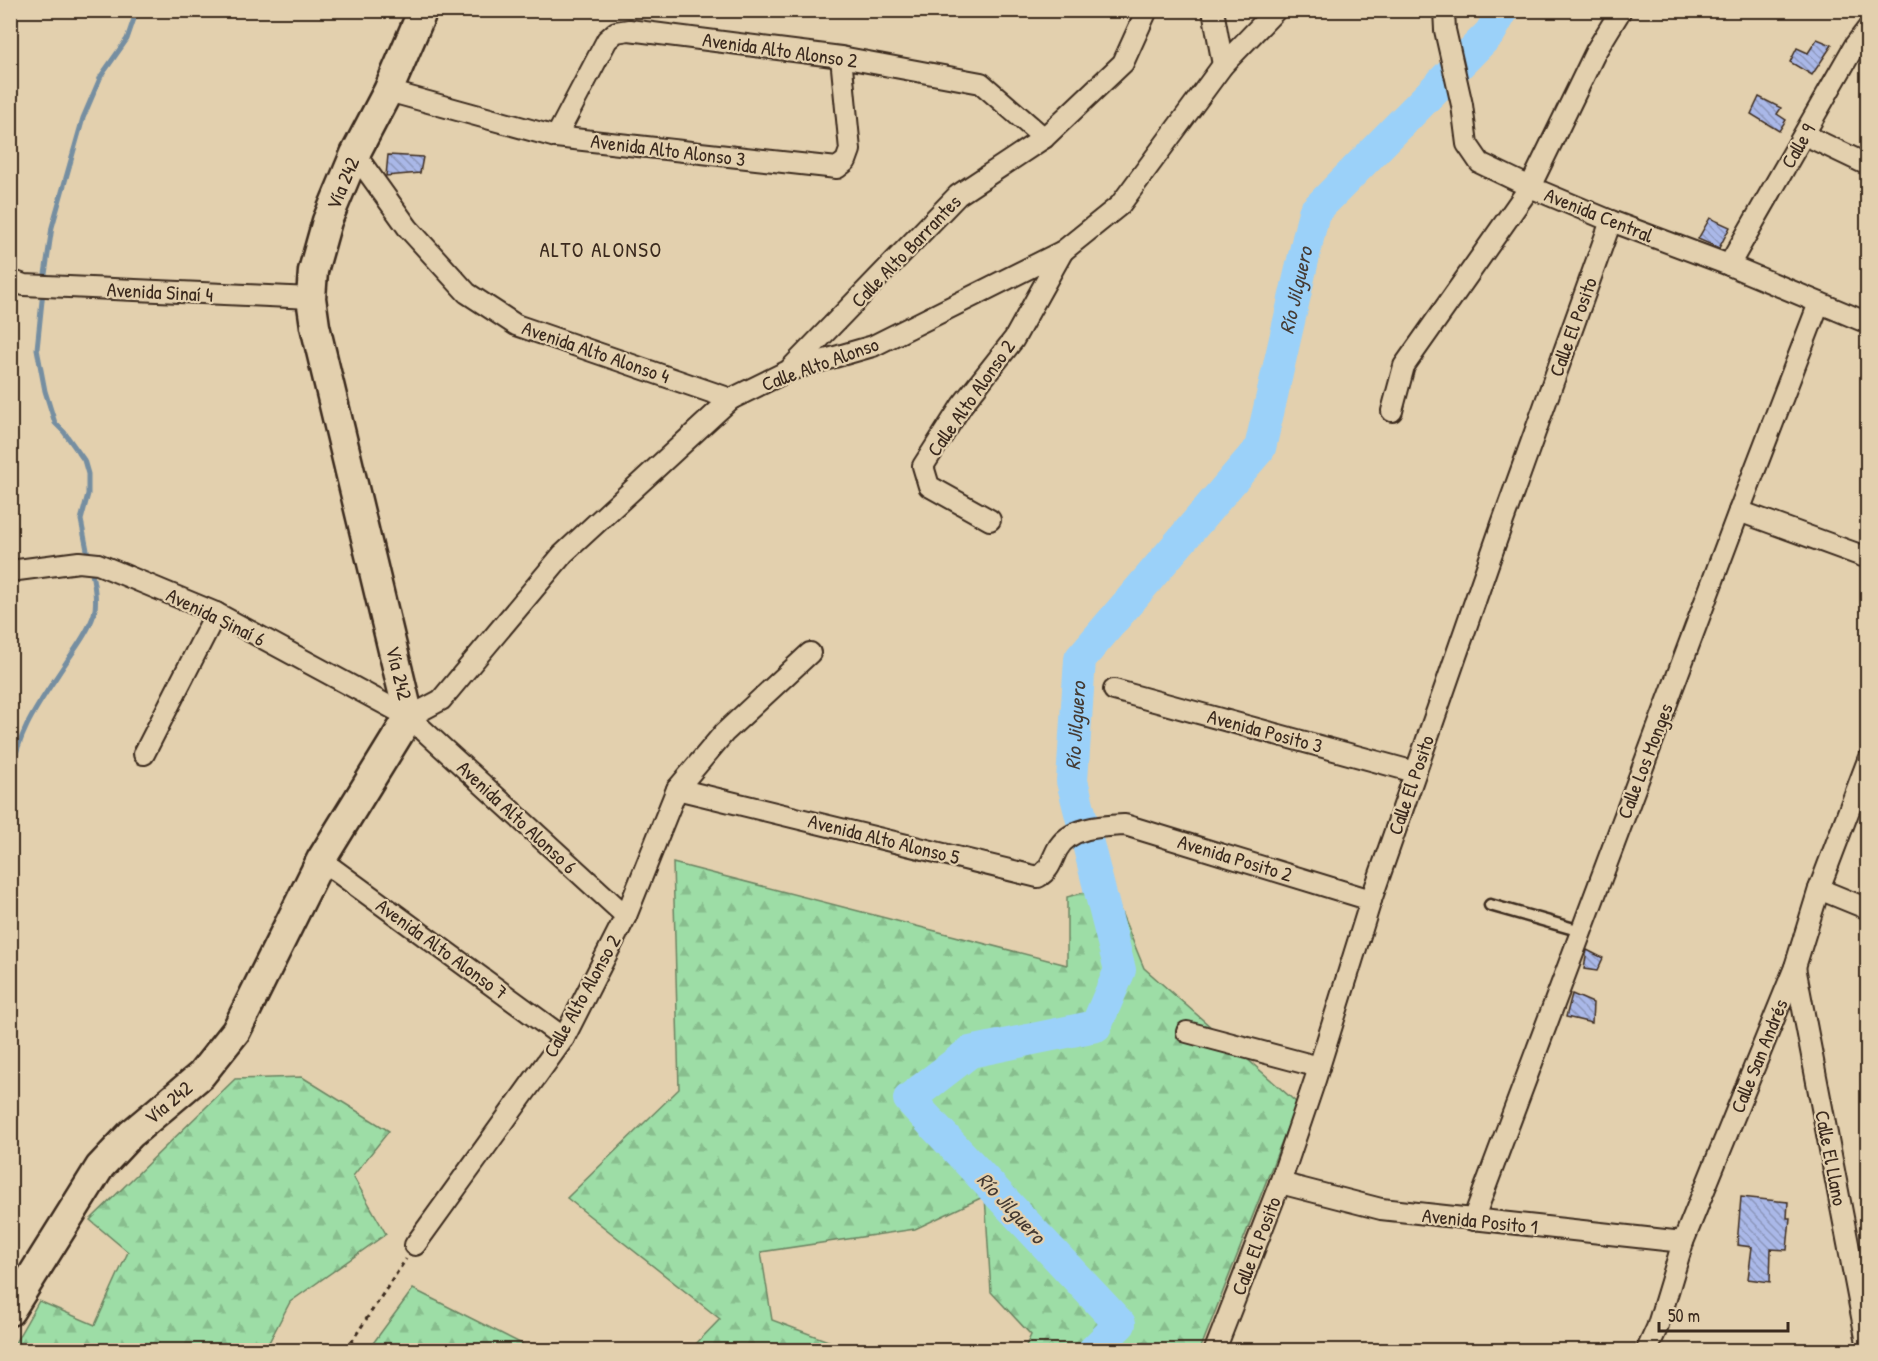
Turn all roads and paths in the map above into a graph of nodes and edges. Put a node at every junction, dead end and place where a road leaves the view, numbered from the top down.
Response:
1 (423, 10) edge
2 (1147, 10) edge
3 (1213, 10) edge
4 (1276, 10) edge
5 (1621, 10) edge
6 (1444, 20) edge
7 (1868, 28) edge
8 (841, 57) junction
9 (1223, 65) junction
10 (388, 92) junction
11 (1805, 135) junction
12 (556, 137) junction
13 (1044, 138) junction
14 (355, 154) junction
15 (1868, 165) edge
16 (1530, 187) junction
17 (1611, 221) junction
18 (1063, 251) junction
19 (1729, 265) junction
20 (10, 280) edge
21 (311, 298) junction
22 (1819, 303) junction
23 (1868, 323) edge
24 (790, 370) junction
25 (731, 399) junction
26 (1392, 411) dead end
27 (1738, 511) junction
28 (990, 520) dead end
29 (1868, 558) edge
30 (10, 571) edge
31 (216, 613) junction
32 (810, 653) dead end
33 (1114, 690) dead end
34 (409, 717) junction
35 (144, 754) dead end
36 (1868, 760) edge
37 (1415, 772) junction
38 (677, 789) junction
39 (1071, 835) joint
40 (321, 860) junction
41 (1819, 889) junction
42 (1371, 900) junction
43 (1490, 905) dead end
44 (1868, 909) edge
45 (626, 916) junction
46 (1581, 931) junction
47 (1795, 968) junction
48 (1187, 1032) dead end
49 (564, 1038) junction
50 (1319, 1067) junction
51 (1280, 1183) junction
52 (1473, 1220) junction
53 (1683, 1242) junction
54 (415, 1245) joint
55 (10, 1311) edge
56 (1868, 1348) edge
57 (346, 1350) edge
58 (1215, 1350) edge
59 (1647, 1350) edge

1 - 10 main road, Vía 242
2 - 13 street, Calle Alto Barrantes
3 - 9 street
4 - 9 street
5 - 16 street
6 - 16 street, Avenida Central
7 - 11 street, Calle 9
8 - 12 street, Avenida Alto Alonso 2
8 - 12 street, Avenida Alto Alonso 3
8 - 13 street, Avenida Alto Alonso 2
9 - 18 street, Calle Alto Alonso
10 - 12 street, Avenida Alto Alonso 3
10 - 14 main road, Vía 242
11 - 15 street
11 - 19 street, Calle 9
13 - 24 street, Calle Alto Barrantes
14 - 21 main road, Vía 242
14 - 25 street, Avenida Alto Alonso 4
16 - 17 street, Avenida Central
16 - 26 street
17 - 19 street, Avenida Central
17 - 37 street, Calle El Posito
18 - 24 street, Calle Alto Alonso
18 - 28 street, Calle Alto Alonso 2
19 - 22 street, Avenida Central
20 - 21 street, Avenida Sinaí 4
21 - 34 main road, Vía 242
22 - 23 street, Avenida Central
22 - 27 street, Calle Los Monges
24 - 25 street, Calle Alto Alonso
25 - 34 street, Calle Alto Alonso
27 - 29 street
27 - 46 street, Calle Los Monges
30 - 31 street, Avenida Sinaí 6
31 - 34 street, Avenida Sinaí 6
31 - 35 street
32 - 38 street, Calle Alto Alonso 2
33 - 37 street, Avenida Posito 3
34 - 40 main road, Vía 242
34 - 45 street, Avenida Alto Alonso 6
36 - 41 street, Calle San Andrés
37 - 42 street, Calle El Posito
38 - 39 street, Avenida Alto Alonso 5
38 - 45 street, Calle Alto Alonso 2
39 - 42 street, Avenida Posito 2
40 - 49 street, Avenida Alto Alonso 7
40 - 55 main road, Vía 242
41 - 44 street
41 - 47 street, Calle San Andrés
42 - 50 street, Calle El Posito
43 - 46 lane
45 - 49 street, Calle Alto Alonso 2
46 - 52 street, Calle Los Monges
47 - 53 street, Calle San Andrés
47 - 56 street, Calle El Llano
48 - 50 street
49 - 54 street, Calle Alto Alonso 2
50 - 51 street, Calle El Posito
51 - 52 street, Avenida Posito 1
51 - 58 street, Calle El Posito
52 - 53 street, Avenida Posito 1
53 - 59 street, Calle San Andrés
54 - 57 path

